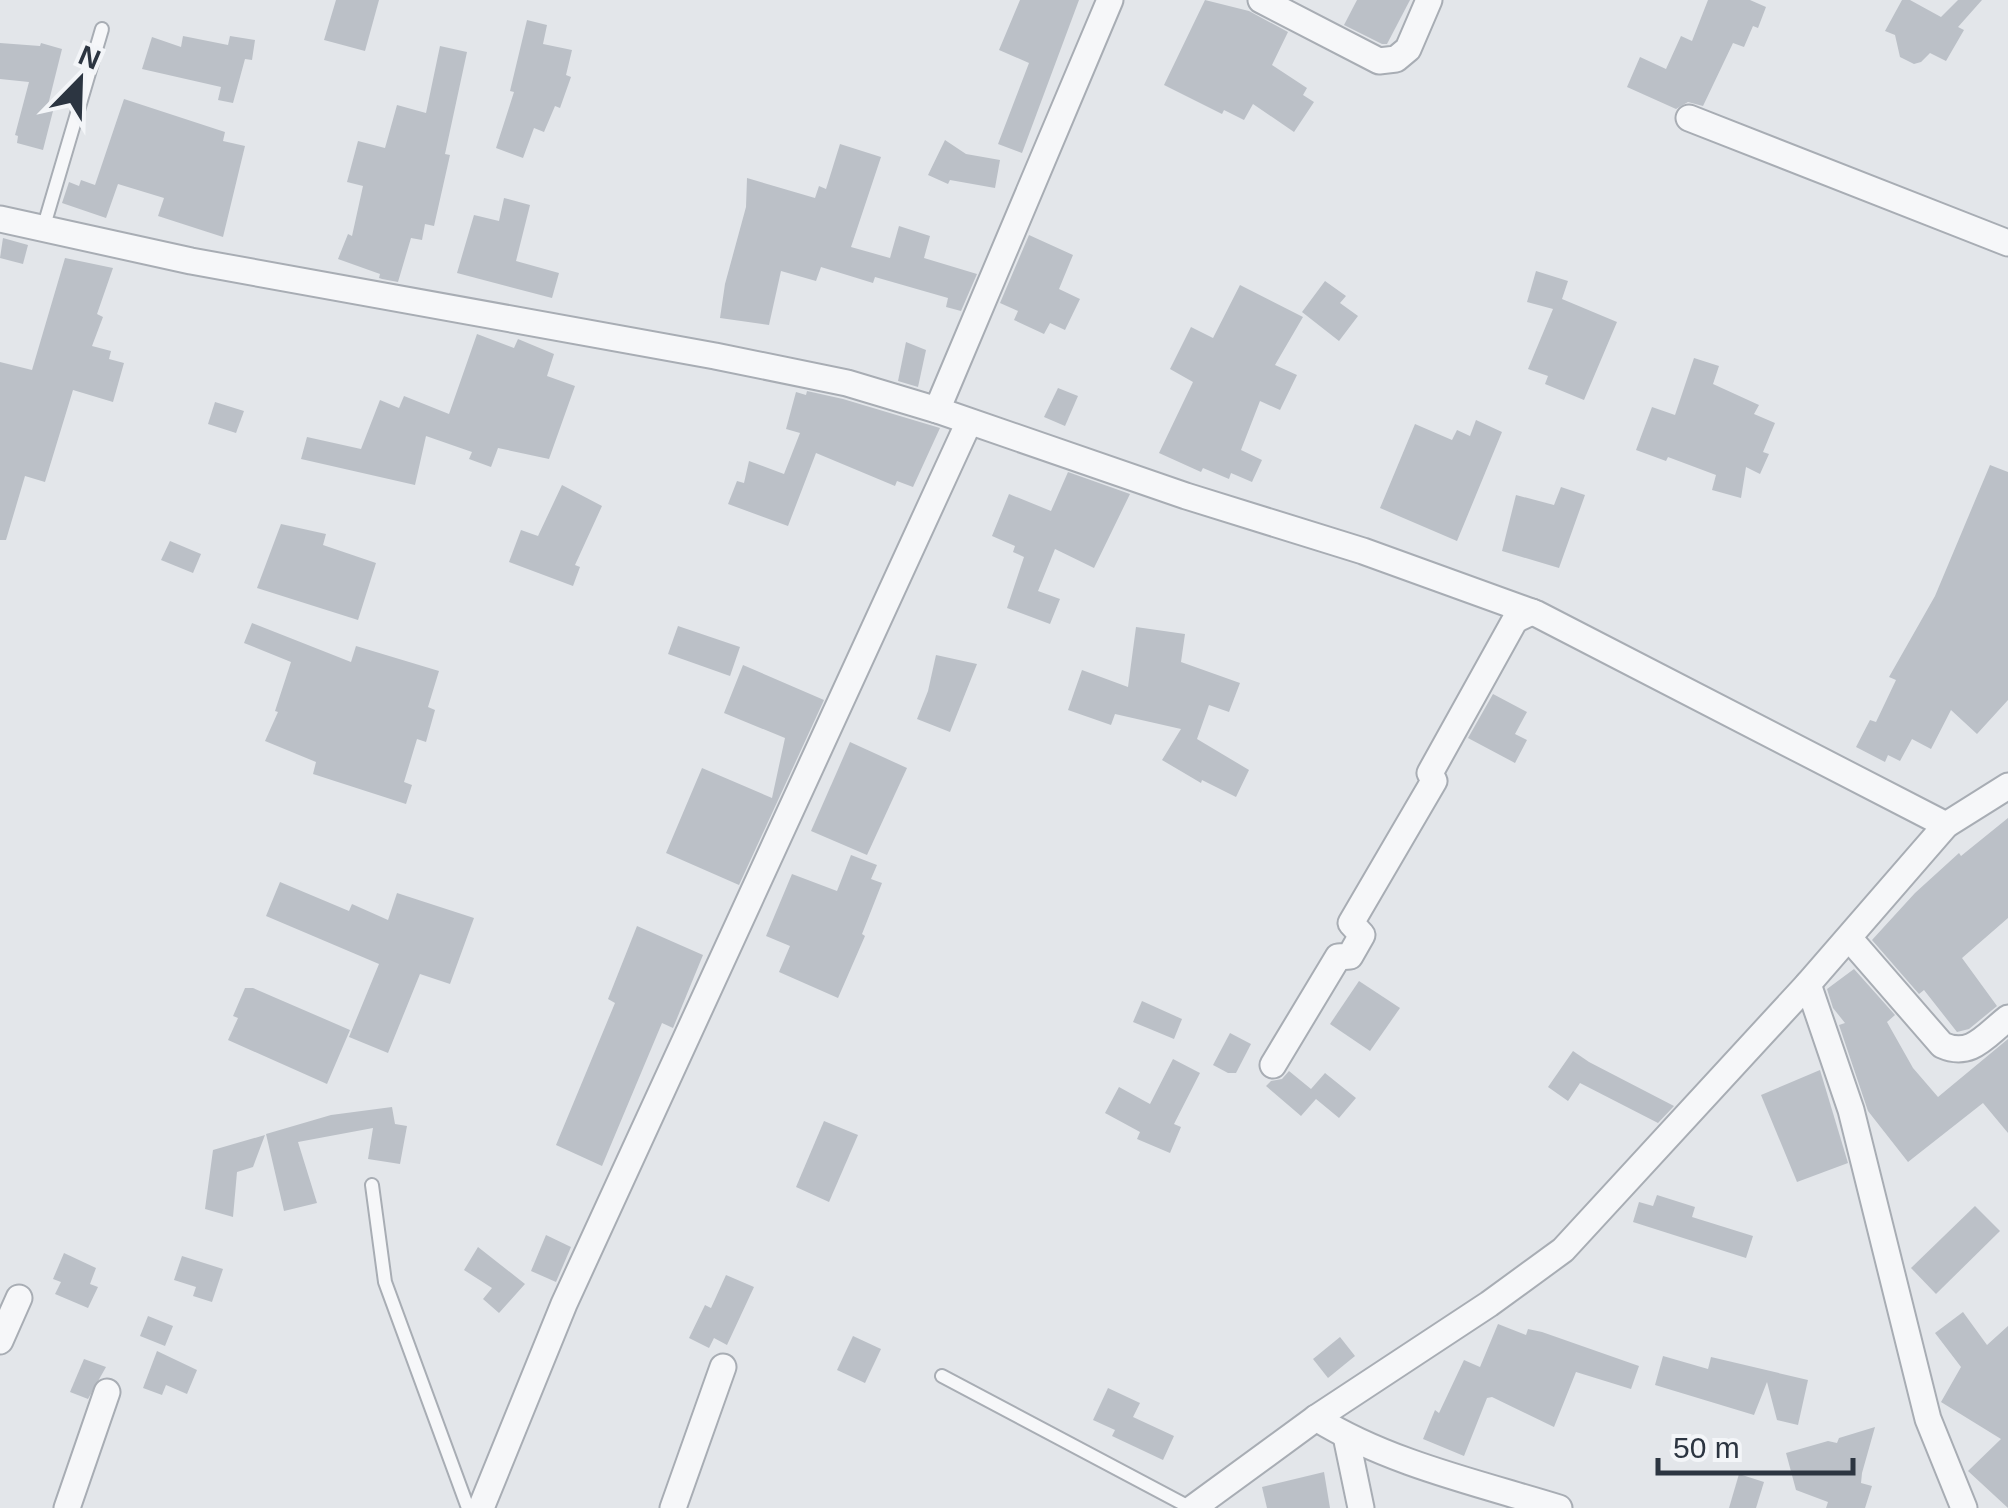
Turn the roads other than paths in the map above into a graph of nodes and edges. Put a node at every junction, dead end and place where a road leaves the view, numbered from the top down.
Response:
1 (1110, 0) edge
2 (1261, 0) edge
3 (1429, 0) edge
4 (102, 29) dead end
5 (1688, 118) dead end
6 (0, 220) edge
7 (43, 229) junction
8 (2008, 243) edge
9 (937, 410) junction
10 (969, 422) junction
11 (1532, 612) junction
12 (2008, 786) edge
13 (1946, 825) junction
14 (1848, 938) junction
15 (1808, 984) junction
16 (2008, 1018) edge
17 (1273, 1065) dead end
18 (372, 1185) dead end
19 (19, 1298) dead end
20 (0, 1341) edge
21 (722, 1367) dead end
22 (942, 1376) dead end
23 (107, 1392) dead end
24 (1316, 1418) junction
25 (1346, 1436) junction
26 (67, 1508) edge
27 (468, 1508) edge
28 (481, 1508) edge
29 (673, 1508) edge
30 (1192, 1508) edge
31 (1361, 1508) edge
32 (1559, 1508) edge
33 (1964, 1508) edge

1 - 9 street
2 - 3 street
4 - 7 lane
5 - 8 street
6 - 7 street
7 - 9 street
9 - 10 street
10 - 11 street
10 - 28 street
11 - 13 street
11 - 17 street
12 - 13 street
13 - 14 street
14 - 15 street
14 - 16 street
15 - 24 street
15 - 33 street
18 - 27 lane
19 - 20 street
21 - 29 street
22 - 30 lane
23 - 26 street
24 - 25 street
24 - 30 street
25 - 31 street
25 - 32 street

